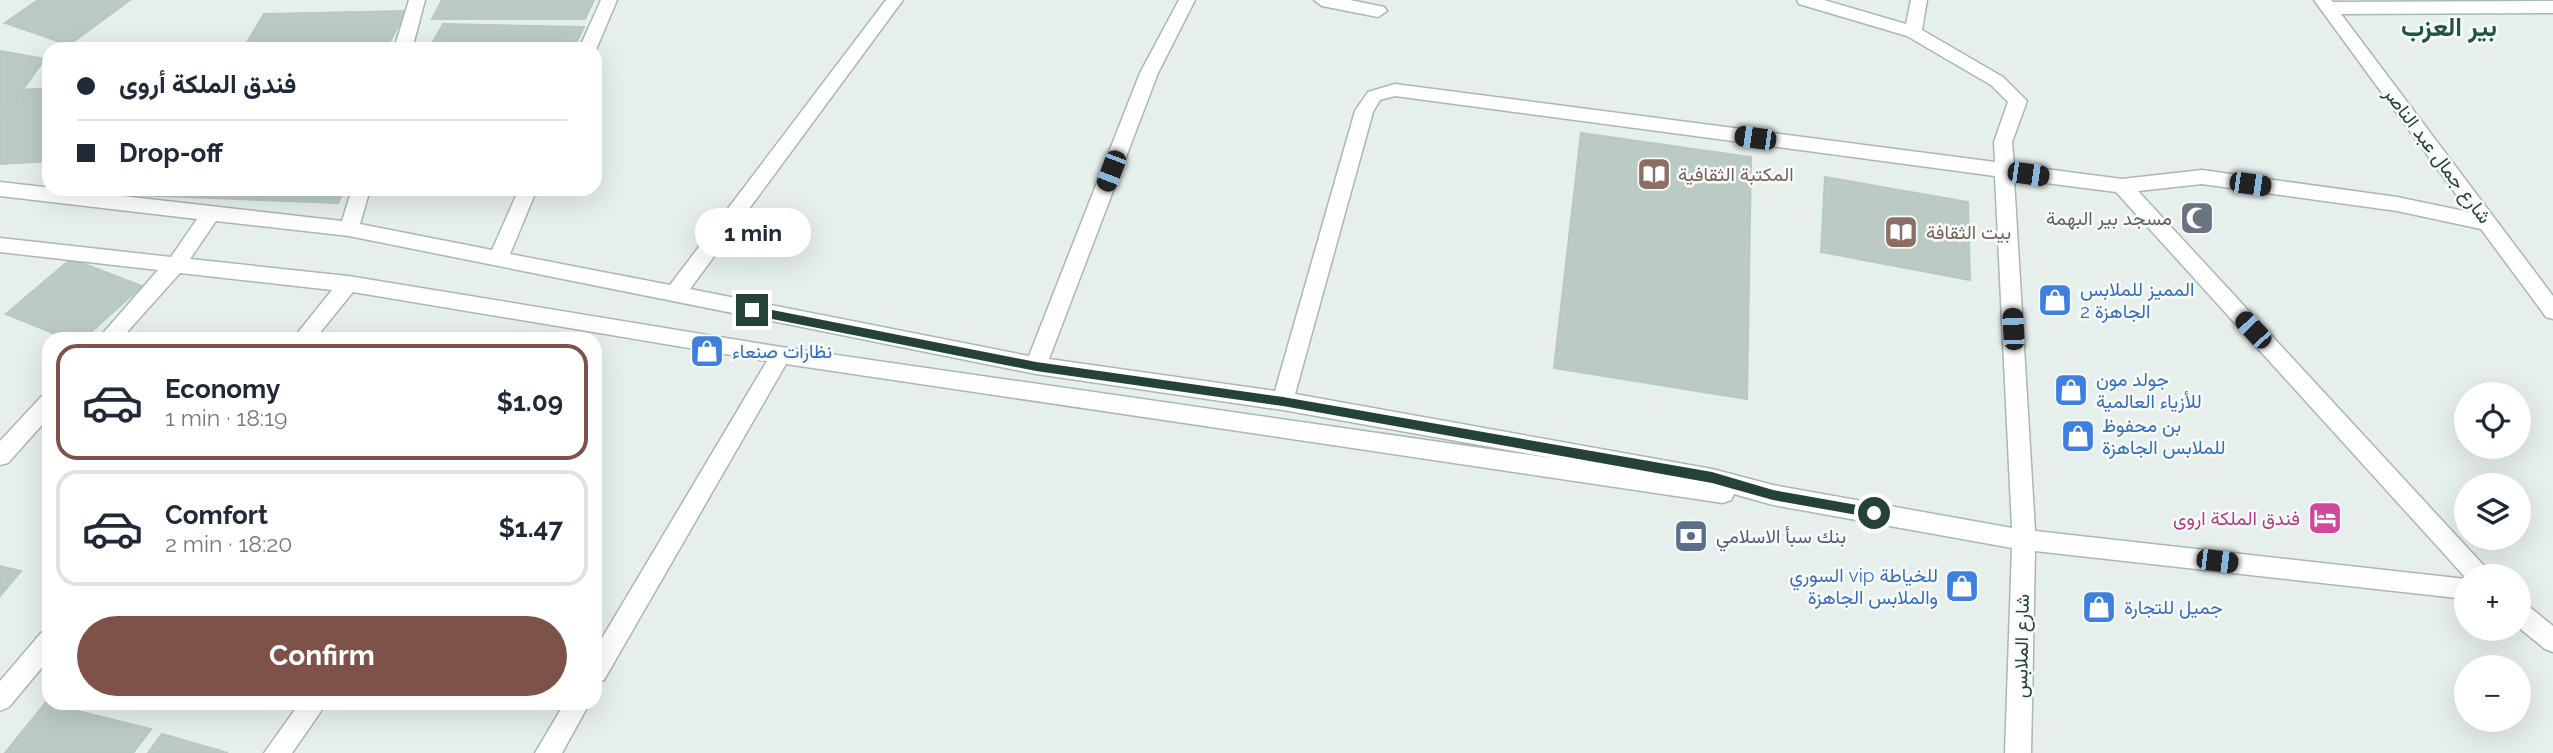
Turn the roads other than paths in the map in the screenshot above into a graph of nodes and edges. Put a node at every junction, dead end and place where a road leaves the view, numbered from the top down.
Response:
1 (417, 0) edge
2 (609, 0) edge
3 (895, 0) edge
4 (1187, 0) edge
5 (1322, 0) edge
6 (1805, 0) edge
7 (1919, 0) edge
8 (2325, 4) edge
9 (2553, 7) edge
10 (1378, 11) dead end
11 (1913, 32) junction
12 (405, 42) edge
13 (591, 42) edge
14 (2004, 171) junction
15 (2122, 186) junction
16 (0, 189) edge
17 (42, 194) edge
18 (62, 196) edge
19 (359, 196) edge
20 (525, 196) edge
21 (211, 213) junction
22 (2489, 223) junction
23 (349, 229) junction
24 (0, 245) edge
25 (498, 260) junction
26 (177, 263) junction
27 (348, 285) junction
28 (674, 295) junction
29 (2553, 310) edge
30 (114, 332) edge
31 (309, 332) edge
32 (590, 332) edge
33 (602, 333) edge
34 (781, 355) junction
35 (1036, 366) junction
36 (1283, 401) junction
37 (42, 410) edge
38 (0, 456) edge
39 (1773, 495) junction
40 (2024, 540) junction
41 (2468, 564) edge
42 (2454, 588) edge
43 (2531, 623) edge
44 (2553, 641) edge
45 (42, 649) edge
46 (602, 660) edge
47 (0, 699) edge
48 (309, 710) edge
49 (573, 710) edge
50 (277, 753) edge
51 (548, 753) edge
52 (2018, 753) edge

1 - 12 street
2 - 13 street
3 - 28 street
4 - 35 street
5 - 10 street
6 - 11 street
7 - 11 street
8 - 9 street
8 - 22 street, شارع جمال عبد الناصر
11 - 14 street, شارع الملابس
14 - 15 street
14 - 36 street
14 - 40 street, شارع الملابس
15 - 22 street
15 - 41 street
16 - 17 street
18 - 21 street
19 - 23 street
20 - 25 street
21 - 23 street
21 - 26 street
22 - 29 street, شارع جمال عبد الناصر
23 - 25 street
24 - 26 street
25 - 28 street
26 - 27 street
26 - 30 street
27 - 31 street
27 - 32 street
28 - 35 street
33 - 34 street
34 - 39 street
34 - 46 street
35 - 36 street
36 - 39 street
37 - 38 street
39 - 40 street
40 - 42 street
40 - 52 street, شارع الملابس
43 - 44 street
45 - 47 street
48 - 50 street
49 - 51 street

